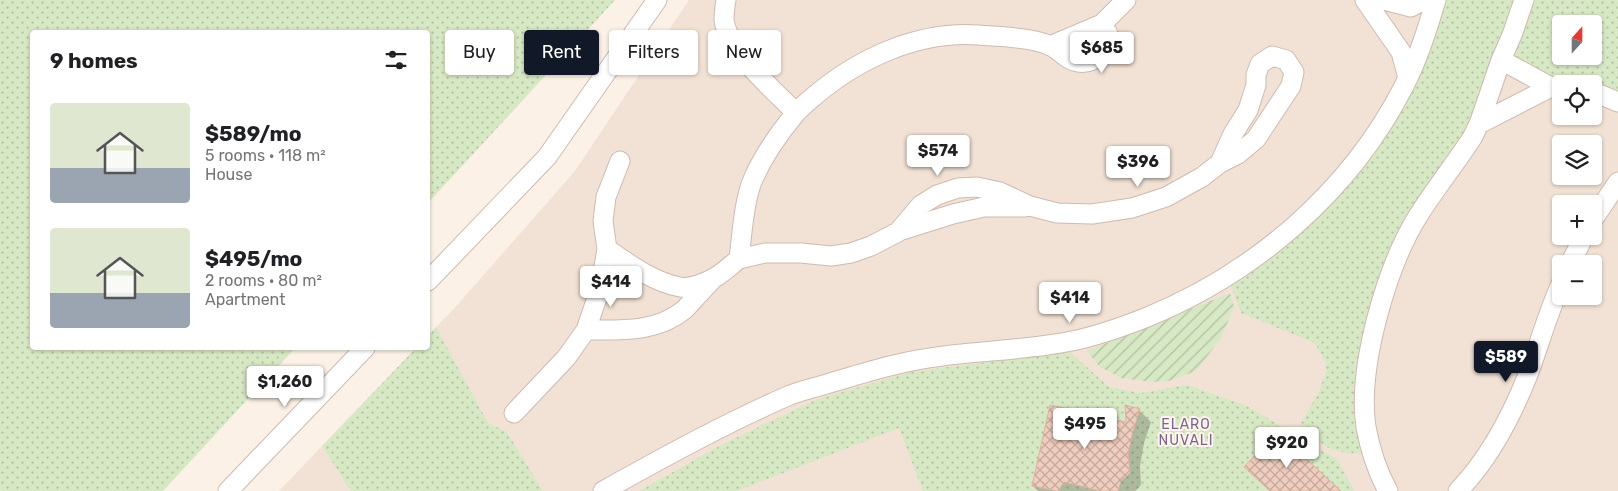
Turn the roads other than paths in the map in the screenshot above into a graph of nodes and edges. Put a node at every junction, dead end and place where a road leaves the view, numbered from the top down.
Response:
1 (657, 0) edge
2 (726, 0) edge
3 (1126, 0) edge
4 (1366, 0) edge
5 (1384, 0) edge
6 (1424, 0) edge
7 (1436, 0) edge
8 (1524, 0) edge
9 (1102, 24) junction
10 (1050, 46) junction
11 (1501, 60) junction
12 (1408, 78) junction
13 (1552, 86) edge
14 (1552, 90) edge
15 (1602, 95) edge
16 (1618, 102) edge
17 (796, 113) junction
18 (1479, 124) junction
19 (620, 161) dead end
20 (1220, 163) junction
21 (1618, 182) edge
22 (1602, 206) edge
23 (607, 249) junction
24 (739, 259) junction
25 (713, 278) junction
26 (430, 279) edge
27 (1552, 303) edge
28 (586, 330) junction
29 (363, 350) edge
30 (514, 413) dead end
31 (228, 491) edge
32 (603, 491) edge
33 (1388, 491) edge
34 (1458, 491) edge

1 - 26 street
2 - 17 street
3 - 9 street
4 - 12 street
5 - 6 street
7 - 12 street
8 - 11 street
9 - 10 street
9 - 10 street
10 - 17 street
11 - 13 street
11 - 18 street
12 - 32 street
14 - 18 street
15 - 16 street
17 - 24 street
18 - 33 street
19 - 23 street
20 - 20 street
20 - 24 street
21 - 22 street
23 - 25 street
23 - 28 street
24 - 25 street
25 - 28 street
27 - 34 street
28 - 30 street
29 - 31 street

